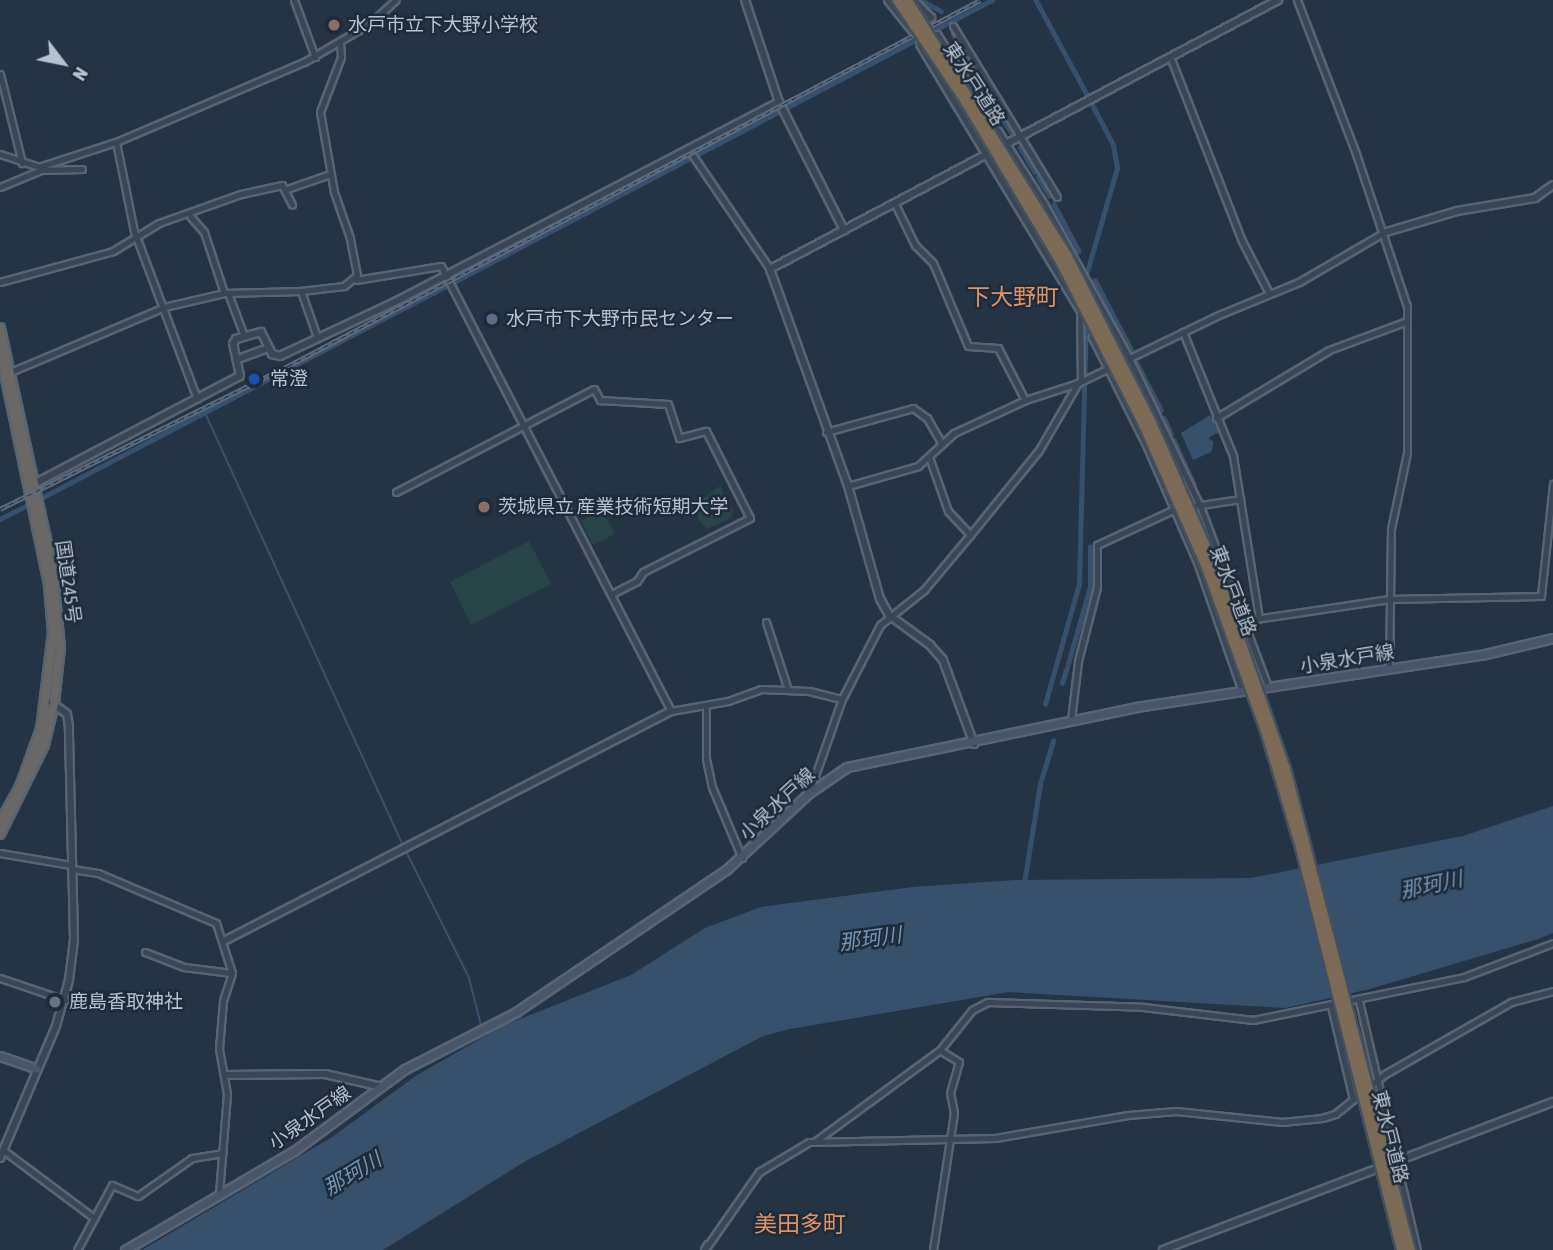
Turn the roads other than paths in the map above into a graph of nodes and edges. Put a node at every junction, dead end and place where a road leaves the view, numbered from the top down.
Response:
1 (294, 0) edge
2 (396, 0) edge
3 (745, 0) edge
4 (887, 0) edge
5 (898, 0) edge
6 (907, 0) edge
7 (914, 0) edge
8 (1278, 0) edge
9 (1297, 0) edge
10 (953, 26) dead end
11 (937, 34) dead end
12 (341, 42) junction
13 (919, 44) dead end
14 (314, 57) junction
15 (1171, 59) junction
16 (0, 74) edge
17 (782, 108) junction
18 (1022, 139) junction
19 (116, 142) junction
20 (1009, 146) junction
21 (0, 153) edge
22 (691, 156) junction
23 (989, 156) junction
24 (22, 163) junction
25 (40, 168) junction
26 (82, 169) dead end
27 (330, 174) junction
28 (0, 187) edge
29 (1552, 188) edge
30 (287, 189) junction
31 (1057, 198) dead end
32 (895, 204) junction
33 (292, 205) dead end
34 (190, 216) junction
35 (844, 230) junction
36 (1383, 233) junction
37 (137, 234) junction
38 (1079, 266) junction
39 (770, 269) junction
40 (446, 275) junction
41 (1062, 278) junction
42 (356, 279) junction
43 (0, 282) edge
44 (301, 291) junction
45 (226, 293) junction
46 (1269, 293) junction
47 (164, 307) junction
48 (1408, 321) junction
49 (1112, 327) junction
50 (0, 328) edge
51 (1183, 332) junction
52 (244, 336) junction
53 (317, 337) junction
54 (268, 348) junction
55 (0, 350) edge
56 (238, 359) junction
57 (1130, 360) junction
58 (1109, 370) junction
59 (9, 373) junction
60 (1082, 381) junction
61 (197, 399) junction
62 (1026, 400) junction
63 (1216, 418) junction
64 (523, 426) junction
65 (826, 432) junction
66 (942, 444) junction
67 (929, 457) junction
68 (1553, 484) edge
69 (32, 485) junction
70 (848, 486) junction
71 (396, 492) dead end
72 (1240, 499) junction
73 (1200, 506) junction
74 (1174, 509) junction
75 (970, 535) junction
76 (611, 594) junction
77 (1389, 599) junction
78 (889, 615) junction
79 (1259, 618) junction
80 (1242, 621) junction
81 (765, 622) dead end
82 (1219, 622) junction
83 (1553, 638) edge
84 (1389, 669) junction
85 (1268, 687) junction
86 (788, 690) junction
87 (1242, 691) junction
88 (842, 699) junction
89 (51, 703) junction
90 (706, 705) junction
91 (671, 710) junction
92 (1071, 720) junction
93 (974, 744) junction
94 (809, 793) junction
95 (0, 823) edge
96 (0, 834) edge
97 (0, 853) edge
98 (742, 858) junction
99 (71, 867) junction
100 (224, 941) junction
101 (1553, 943) edge
102 (145, 952) dead end
103 (232, 973) junction
104 (0, 978) edge
105 (1553, 990) edge
106 (65, 1000) junction
107 (1359, 1001) junction
108 (1331, 1006) junction
109 (940, 1049) junction
110 (0, 1056) edge
111 (37, 1069) junction
112 (226, 1075) junction
113 (1376, 1080) junction
114 (382, 1087) junction
115 (1353, 1100) junction
116 (1553, 1102) edge
117 (949, 1139) junction
118 (817, 1140) junction
119 (3, 1150) junction
120 (223, 1153) junction
121 (0, 1158) edge
122 (1396, 1161) junction
123 (219, 1193) junction
124 (94, 1218) junction
125 (706, 1247) edge
126 (77, 1250) edge
127 (125, 1250) edge
128 (933, 1250) edge
129 (1163, 1250) edge
130 (1401, 1250) edge
131 (1409, 1250) edge
132 (1416, 1250) edge

1 - 14 street
2 - 12 street
3 - 17 street
4 - 7 street
5 - 130 highway, 東水戸道路, bridge
6 - 131 highway, 東水戸道路, bridge
8 - 15 street
9 - 36 street
10 - 18 street
11 - 20 street
12 - 14 street
12 - 27 street
13 - 23 street
14 - 19 street
15 - 18 street
15 - 46 street
16 - 24 street
17 - 22 street
17 - 35 street
18 - 20 street
18 - 31 street
19 - 25 street
19 - 37 street
20 - 23 street
20 - 38 street
21 - 24 street
22 - 39 street
22 - 40 street
23 - 32 street
23 - 41 street
24 - 25 street
25 - 26 street
25 - 28 street
27 - 30 street
27 - 42 street
29 - 36 street
30 - 33 street
30 - 34 street
32 - 35 street
32 - 62 street
34 - 37 street
34 - 45 street
35 - 39 street
36 - 46 street
36 - 48 street
37 - 43 street
37 - 47 street
38 - 41 street
38 - 49 street
39 - 65 street
40 - 42 street
40 - 53 street
40 - 64 street
41 - 60 street
42 - 44 street
44 - 45 street
44 - 53 street
45 - 47 street
45 - 52 street
46 - 51 street
47 - 59 street
47 - 61 street
48 - 63 street
48 - 77 street
49 - 57 street
49 - 58 street
50 - 59 highway, 国道245号
51 - 57 street
51 - 63 street
52 - 54 street
52 - 56 street
53 - 54 street
54 - 56 street
55 - 59 highway, 国道245号
56 - 61 street
57 - 58 street
57 - 73 street
58 - 60 street
58 - 74 street
59 - 69 highway, 国道245号
60 - 62 street
60 - 75 street
61 - 69 street
62 - 66 street
63 - 72 street
64 - 71 street
64 - 76 street
64 - 76 street
65 - 66 street
65 - 70 street
66 - 67 street
67 - 70 street
67 - 75 street
68 - 77 street
69 - 89 highway, 国道245号
70 - 78 street
72 - 73 street
72 - 79 street
73 - 74 street
73 - 80 street
74 - 82 street
74 - 92 street
75 - 78 street
76 - 91 street
77 - 79 street
77 - 84 street
78 - 88 street
78 - 93 street
79 - 80 street
80 - 82 street
80 - 85 street
81 - 86 street
82 - 87 street
83 - 84 main road, 小泉水戸線
84 - 85 main road, 小泉水戸線
85 - 87 main road, 小泉水戸線
86 - 88 street
86 - 90 street
87 - 92 main road, 小泉水戸線
88 - 94 street
89 - 95 highway, 国道245号
89 - 96 highway, 国道245号
89 - 99 street
90 - 91 street
90 - 98 street
91 - 100 street
92 - 93 main road, 小泉水戸線
93 - 94 main road, 小泉水戸線
94 - 98 main road, 小泉水戸線
97 - 99 street
98 - 114 main road, 小泉水戸線
99 - 100 street
99 - 106 street
100 - 103 street
101 - 107 street
102 - 103 street
103 - 112 street
104 - 106 street
105 - 113 street
106 - 111 street
107 - 108 street
107 - 113 street
108 - 109 street
108 - 115 street
109 - 117 street
109 - 118 street
110 - 111 main road
111 - 119 street
112 - 114 street
112 - 120 street
113 - 115 street
113 - 122 street
114 - 123 main road, 小泉水戸線
115 - 117 street
116 - 122 street
117 - 118 street
117 - 128 street
118 - 125 street
119 - 121 street
119 - 124 street
120 - 123 street
120 - 124 street
122 - 129 street
122 - 132 street
123 - 127 main road, 小泉水戸線
124 - 126 street

